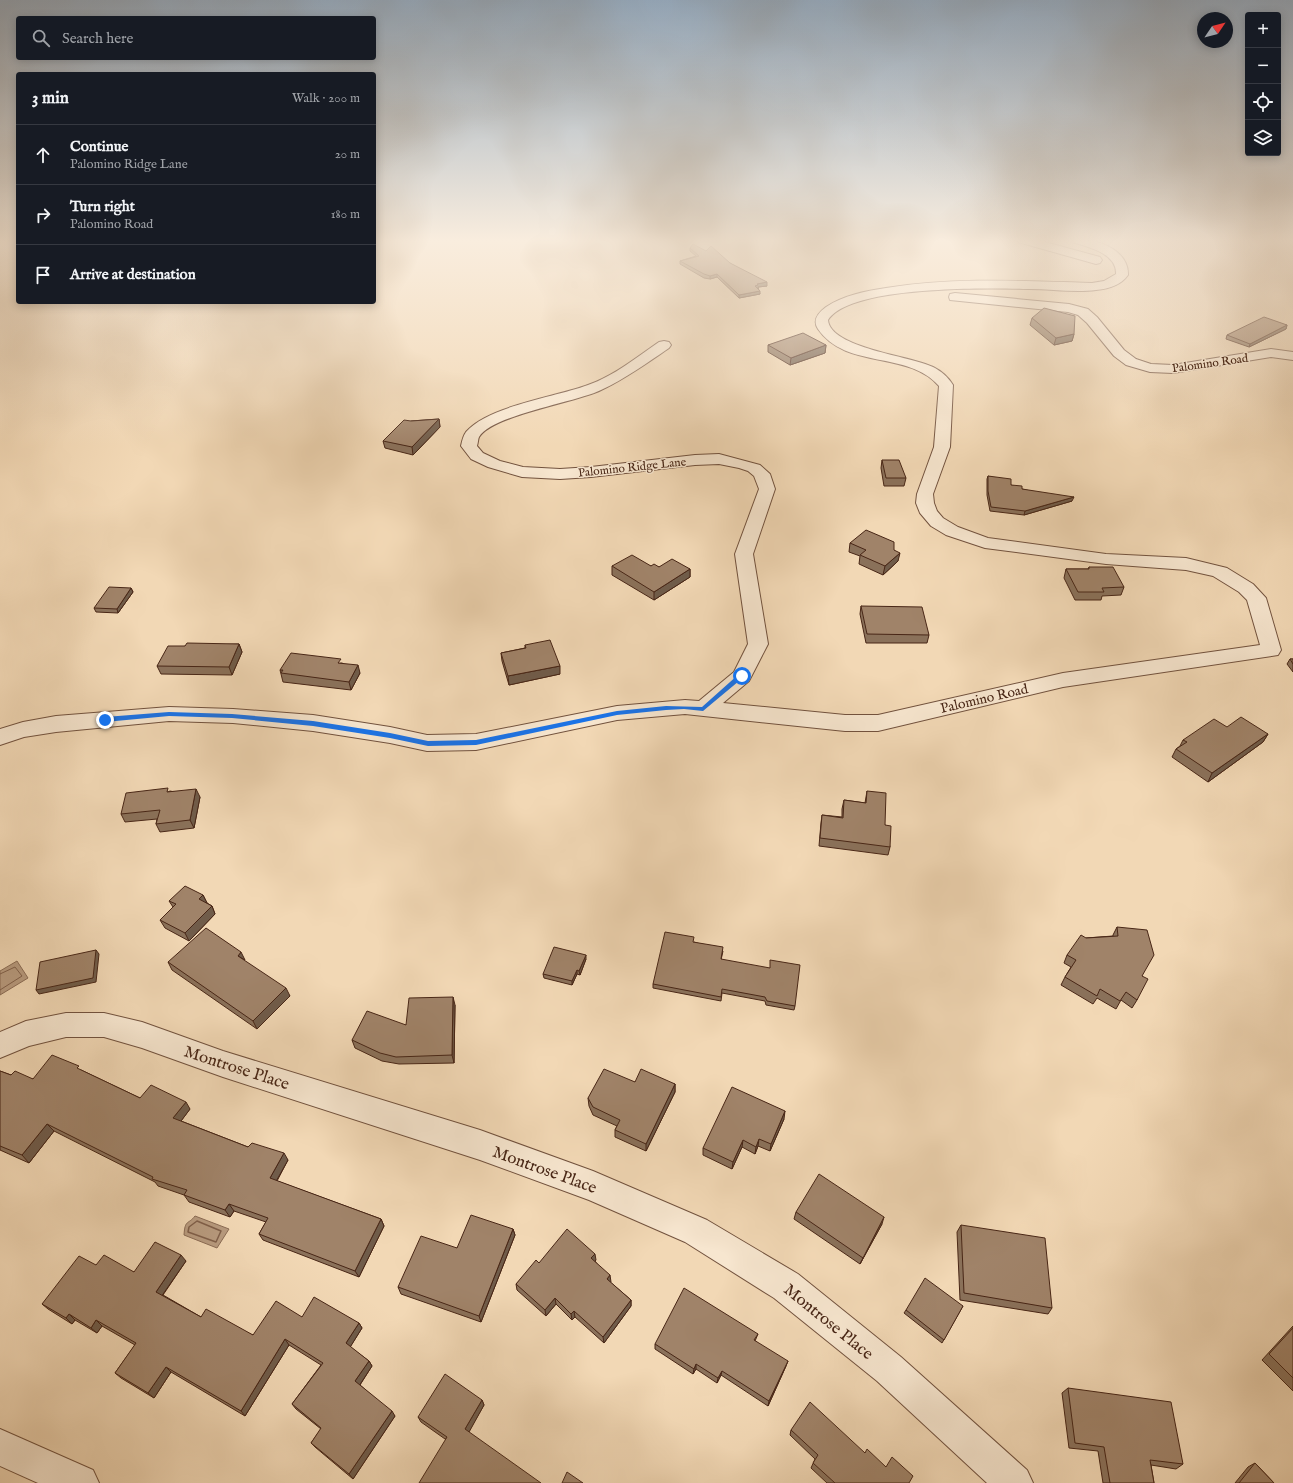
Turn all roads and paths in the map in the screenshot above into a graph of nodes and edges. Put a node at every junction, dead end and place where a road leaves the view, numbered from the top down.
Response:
1 (835, 308) edge
2 (1069, 308) edge
3 (664, 345) dead end
4 (1293, 356) edge
5 (703, 709) junction
6 (0, 737) edge
7 (0, 1045) edge
8 (0, 1447) edge
9 (80, 1483) edge
10 (1014, 1483) edge

1 - 5 street, Palomino Road
2 - 4 street, Palomino Road
3 - 5 street, Palomino Ridge Lane
5 - 6 street, Palomino Road
7 - 10 street, Montrose Place
8 - 9 street

